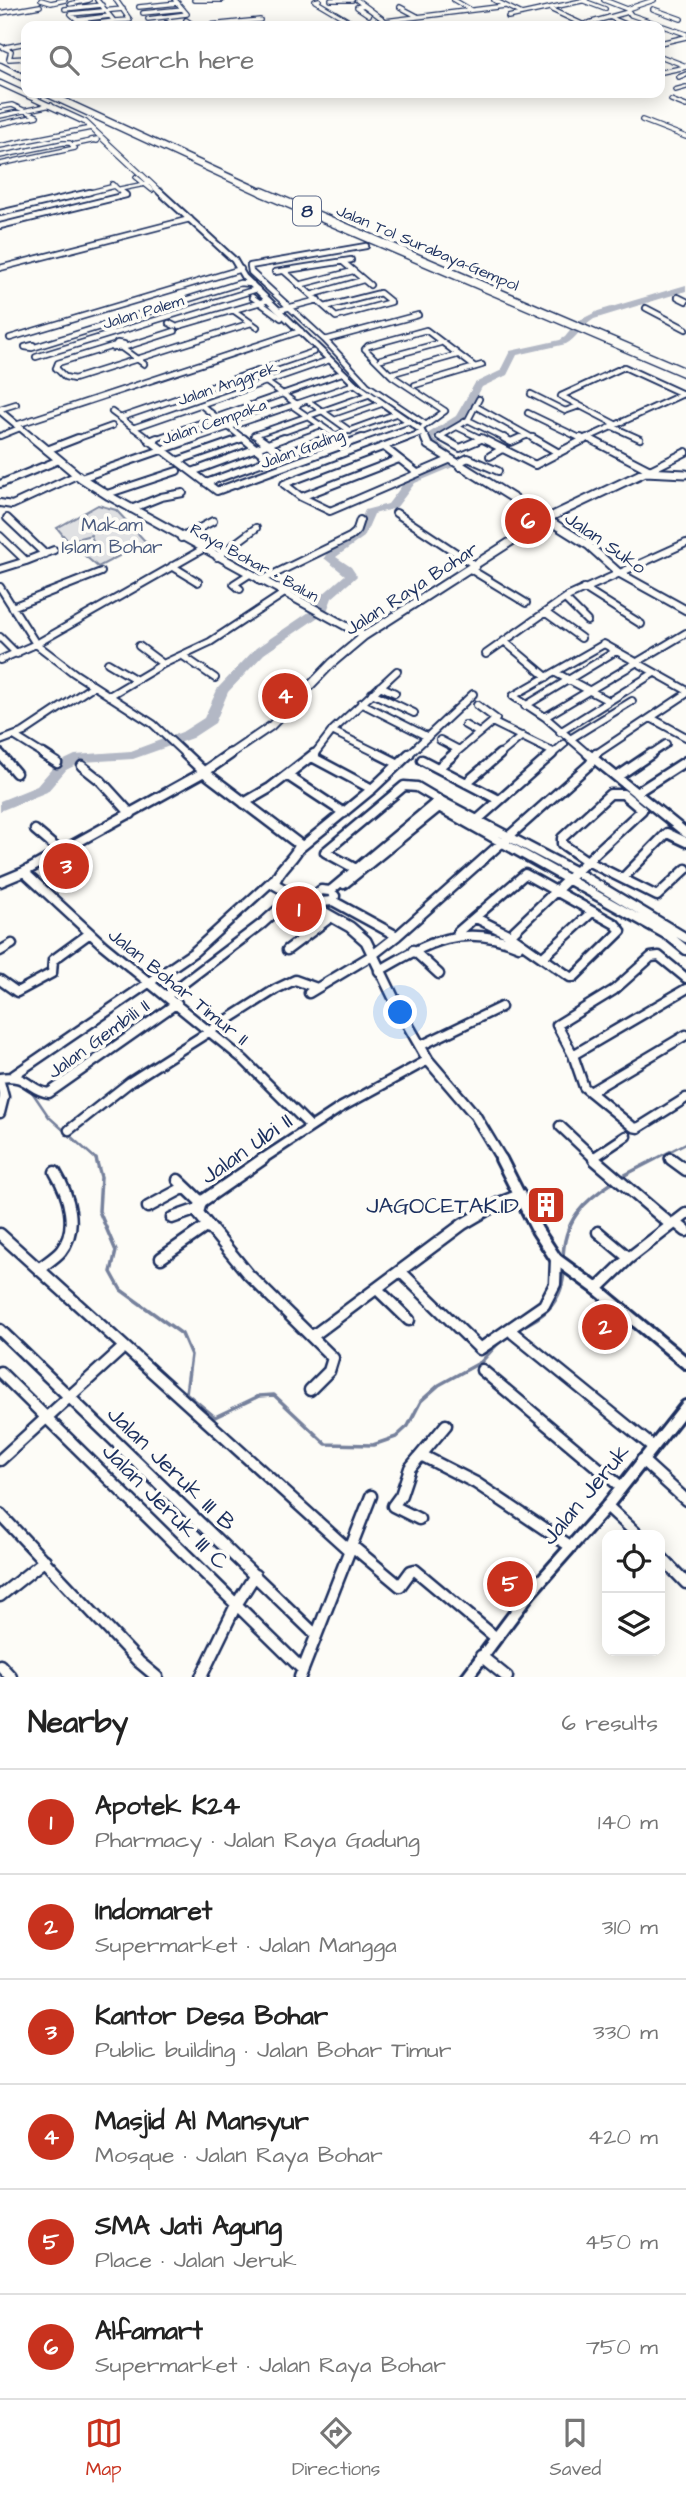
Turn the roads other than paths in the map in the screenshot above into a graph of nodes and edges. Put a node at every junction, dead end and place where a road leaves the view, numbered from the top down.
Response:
1 (41, 0) edge
2 (65, 0) edge
3 (89, 0) edge
4 (97, 0) edge
5 (116, 0) edge
6 (193, 0) edge
7 (222, 0) edge
8 (318, 0) edge
9 (331, 0) edge
10 (372, 0) edge
11 (454, 0) edge
12 (494, 0) edge
13 (557, 0) edge
14 (585, 0) edge
15 (604, 0) edge
16 (654, 0) edge
17 (177, 2) edge
18 (358, 2) edge
19 (102, 5) junction
20 (349, 5) dead end
21 (568, 5) junction
22 (40, 6) dead end
23 (505, 6) junction
24 (139, 7) dead end
25 (400, 8) dead end
26 (65, 9) junction
27 (123, 9) junction
28 (183, 9) junction
29 (429, 9) dead end
30 (551, 9) junction
31 (605, 9) dead end
32 (653, 9) dead end
33 (106, 10) junction
34 (471, 10) junction
35 (627, 11) junction
36 (0, 13) edge
37 (143, 13) dead end
38 (71, 14) junction
39 (255, 14) dead end
40 (438, 14) junction
41 (369, 15) dead end
42 (522, 15) junction
43 (110, 16) junction
44 (418, 16) junction
45 (508, 17) dead end
46 (609, 17) junction
47 (7, 19) dead end
48 (148, 19) dead end
49 (684, 19) edge
50 (77, 20) joint
51 (260, 20) joint
52 (384, 20) junction
53 (114, 21) joint
54 (250, 21) edge
55 (350, 21) edge
56 (377, 21) edge
57 (573, 21) edge
58 (594, 21) edge
59 (620, 21) edge
60 (651, 21) edge
61 (665, 24) edge
62 (665, 27) edge
63 (686, 35) edge
64 (665, 41) edge
65 (21, 44) edge
66 (3, 47) edge
67 (665, 58) edge
68 (21, 59) edge
69 (686, 66) edge
70 (0, 68) edge
71 (665, 71) edge
72 (686, 74) edge
73 (679, 77) dead end
74 (21, 78) edge
75 (0, 83) edge
76 (686, 87) edge
77 (11, 88) junction
78 (0, 90) edge
79 (675, 90) dead end
80 (21, 92) edge
81 (35, 98) edge
82 (57, 98) edge
83 (65, 98) edge
84 (671, 100) dead end
85 (50, 104) junction
86 (686, 106) edge
87 (0, 107) edge
88 (26, 110) junction
89 (0, 116) edge
90 (642, 120) dead end
91 (0, 124) edge
92 (91, 128) junction
93 (684, 137) edge
94 (101, 139) junction
95 (72, 145) junction
96 (0, 146) edge
97 (0, 156) edge
98 (0, 164) edge
99 (136, 177) dead end
100 (149, 185) junction
101 (117, 188) junction
102 (52, 201) junction
103 (63, 211) junction
104 (0, 214) edge
105 (190, 219) junction
106 (0, 226) edge
107 (366, 246) dead end
108 (351, 260) dead end
109 (343, 261) junction
110 (0, 268) edge
111 (241, 269) junction
112 (353, 271) junction
113 (275, 272) dead end
114 (285, 272) junction
115 (242, 280) junction
116 (363, 280) junction
117 (299, 285) junction
118 (370, 285) dead end
119 (255, 286) junction
120 (311, 295) junction
121 (678, 297) dead end
122 (252, 298) dead end
123 (268, 300) junction
124 (318, 300) junction
125 (686, 301) edge
126 (260, 303) junction
127 (325, 307) junction
128 (646, 308) dead end
129 (285, 309) junction
130 (235, 311) junction
131 (416, 314) dead end
132 (281, 318) dead end
133 (573, 321) junction
134 (251, 323) junction
135 (257, 327) dead end
136 (686, 329) edge
137 (301, 331) junction
138 (10, 338) dead end
139 (324, 339) junction
140 (196, 341) junction
141 (440, 343) junction
142 (33, 345) dead end
143 (202, 346) dead end
144 (368, 346) junction
145 (120, 347) junction
146 (321, 350) junction
147 (457, 355) junction
148 (36, 357) dead end
149 (138, 359) junction
150 (381, 359) junction
151 (328, 360) junction
152 (144, 364) dead end
153 (482, 365) dead end
154 (475, 367) junction
155 (686, 370) edge
156 (342, 373) junction
157 (392, 373) junction
158 (265, 382) junction
159 (355, 384) junction
160 (415, 386) junction
161 (282, 394) junction
162 (531, 394) dead end
163 (368, 395) junction
164 (685, 395) edge
165 (479, 399) dead end
166 (308, 401) junction
167 (16, 404) dead end
168 (381, 404) junction
169 (201, 405) junction
170 (296, 406) junction
171 (475, 406) junction
172 (579, 406) junction
173 (0, 410) edge
174 (321, 411) junction
175 (445, 411) junction
176 (112, 412) dead end
177 (528, 413) dead end
178 (395, 414) junction
179 (307, 416) junction
180 (218, 417) junction
181 (120, 418) junction
182 (335, 420) junction
183 (468, 420) junction
184 (407, 422) junction
185 (241, 425) junction
186 (321, 425) junction
187 (613, 425) junction
188 (112, 426) dead end
189 (18, 427) junction
190 (457, 427) junction
191 (133, 428) junction
192 (231, 428) junction
193 (423, 429) junction
194 (350, 430) junction
195 (254, 435) junction
196 (0, 436) edge
197 (526, 436) junction
198 (333, 437) junction
199 (243, 438) junction
200 (481, 439) junction
201 (586, 439) junction
202 (640, 439) dead end
203 (150, 441) junction
204 (268, 444) junction
205 (343, 445) junction
206 (384, 447) junction
207 (256, 448) junction
208 (502, 449) junction
209 (47, 450) junction
210 (161, 452) junction
211 (686, 452) edge
212 (559, 453) junction
213 (284, 455) junction
214 (490, 456) dead end
215 (399, 459) junction
216 (59, 460) junction
217 (270, 460) junction
218 (177, 461) junction
219 (454, 464) junction
220 (177, 471) dead end
221 (498, 471) dead end
222 (647, 471) junction
223 (192, 472) junction
224 (416, 472) junction
225 (686, 474) edge
226 (79, 476) junction
227 (0, 484) edge
228 (206, 484) junction
229 (183, 493) dead end
230 (107, 495) junction
231 (301, 497) junction
232 (0, 503) edge
233 (131, 509) junction
234 (396, 513) dead end
235 (7, 518) dead end
236 (546, 519) junction
237 (360, 520) dead end
238 (214, 521) dead end
239 (256, 527) dead end
240 (0, 536) edge
241 (181, 538) junction
242 (686, 543) edge
243 (674, 548) junction
244 (54, 550) dead end
245 (203, 550) junction
246 (45, 554) junction
247 (686, 554) edge
248 (217, 557) junction
249 (26, 561) junction
250 (172, 566) junction
251 (472, 568) junction
252 (0, 569) edge
253 (101, 572) dead end
254 (619, 573) junction
255 (248, 575) junction
256 (260, 581) junction
257 (198, 582) dead end
258 (0, 587) edge
259 (584, 588) junction
260 (240, 589) dead end
261 (283, 594) junction
262 (565, 599) junction
263 (526, 603) dead end
264 (12, 607) junction
265 (686, 610) edge
266 (545, 613) junction
267 (587, 621) dead end
268 (641, 624) dead end
269 (686, 633) edge
270 (364, 636) junction
271 (0, 637) edge
272 (581, 638) dead end
273 (504, 641) junction
274 (36, 644) junction
275 (139, 646) dead end
276 (616, 651) junction
277 (17, 654) junction
278 (486, 654) dead end
279 (183, 656) junction
280 (0, 660) edge
281 (634, 662) junction
282 (108, 663) dead end
283 (163, 664) junction
284 (397, 671) dead end
285 (556, 673) junction
286 (654, 673) junction
287 (547, 677) junction
288 (215, 678) dead end
289 (135, 680) junction
290 (569, 680) junction
291 (93, 686) junction
292 (380, 686) junction
293 (588, 690) junction
294 (686, 692) edge
295 (372, 693) junction
296 (395, 693) dead end
297 (474, 694) dead end
298 (109, 696) junction
299 (609, 701) junction
300 (632, 701) dead end
301 (362, 703) junction
302 (477, 705) dead end
303 (525, 706) junction
304 (414, 713) dead end
305 (545, 717) junction
306 (651, 718) junction
307 (492, 722) junction
308 (464, 725) dead end
309 (331, 731) junction
310 (560, 732) junction
311 (480, 733) junction
312 (14, 736) junction
313 (522, 736) junction
314 (428, 737) junction
315 (686, 737) edge
316 (440, 740) dead end
317 (0, 741) edge
318 (567, 741) junction
319 (666, 744) dead end
320 (460, 750) junction
321 (553, 752) junction
322 (0, 754) edge
323 (312, 757) junction
324 (592, 757) junction
325 (422, 760) dead end
326 (686, 761) edge
327 (57, 763) dead end
328 (399, 764) junction
329 (82, 766) dead end
330 (438, 768) junction
331 (204, 772) junction
332 (16, 773) dead end
333 (288, 776) junction
334 (617, 777) junction
335 (466, 783) junction
336 (372, 789) junction
337 (636, 793) junction
338 (439, 800) junction
339 (499, 800) junction
340 (244, 803) junction
341 (344, 813) junction
342 (131, 814) junction
343 (475, 822) junction
344 (35, 830) dead end
345 (686, 833) edge
346 (399, 835) junction
347 (506, 839) junction
348 (686, 842) edge
349 (300, 848) junction
350 (61, 852) junction
351 (589, 860) junction
352 (357, 869) junction
353 (686, 869) edge
354 (576, 872) junction
355 (24, 873) junction
356 (622, 878) junction
357 (273, 880) junction
358 (568, 880) junction
359 (0, 883) edge
360 (556, 891) junction
361 (332, 895) junction
362 (293, 896) junction
363 (625, 901) junction
364 (317, 905) junction
365 (618, 908) junction
366 (592, 912) junction
367 (331, 917) junction
368 (476, 918) junction
369 (676, 930) junction
370 (458, 932) dead end
371 (90, 933) junction
372 (510, 935) junction
373 (397, 936) junction
374 (669, 936) junction
375 (686, 938) edge
376 (12, 944) dead end
377 (1, 948) edge
378 (287, 950) dead end
379 (413, 950) junction
380 (686, 950) edge
381 (530, 952) dead end
382 (374, 954) junction
383 (543, 957) junction
384 (379, 971) junction
385 (439, 974) dead end
386 (686, 978) edge
387 (0, 980) edge
388 (151, 983) junction
389 (317, 988) junction
390 (686, 989) edge
391 (309, 993) dead end
392 (168, 995) junction
393 (177, 1003) junction
394 (501, 1007) dead end
395 (207, 1031) junction
396 (686, 1035) edge
397 (420, 1046) junction
398 (573, 1055) junction
399 (428, 1060) junction
400 (14, 1075) junction
401 (1, 1082) edge
402 (590, 1092) junction
403 (686, 1098) edge
404 (0, 1113) edge
405 (310, 1126) junction
406 (560, 1126) dead end
407 (69, 1130) dead end
408 (626, 1136) dead end
409 (593, 1158) junction
410 (670, 1158) dead end
411 (686, 1170) edge
412 (55, 1172) dead end
413 (520, 1195) junction
414 (199, 1205) junction
415 (148, 1207) dead end
416 (686, 1214) edge
417 (172, 1218) dead end
418 (672, 1223) junction
419 (207, 1226) junction
420 (686, 1231) edge
421 (598, 1232) dead end
422 (0, 1234) edge
423 (161, 1258) dead end
424 (629, 1258) junction
425 (560, 1262) junction
426 (39, 1269) junction
427 (400, 1271) junction
428 (377, 1289) junction
429 (597, 1289) junction
430 (409, 1320) dead end
431 (0, 1330) edge
432 (513, 1333) dead end
433 (314, 1335) junction
434 (124, 1347) junction
435 (686, 1363) edge
436 (482, 1370) dead end
437 (0, 1372) edge
438 (310, 1390) dead end
439 (69, 1397) junction
440 (686, 1406) edge
441 (46, 1418) junction
442 (446, 1425) dead end
443 (652, 1446) junction
444 (421, 1455) junction
445 (0, 1460) edge
446 (642, 1460) junction
447 (621, 1487) junction
448 (371, 1496) dead end
449 (686, 1500) edge
450 (607, 1506) junction
451 (0, 1514) edge
452 (419, 1519) dead end
453 (633, 1530) edge
454 (570, 1546) junction
455 (351, 1548) junction
456 (45, 1560) junction
457 (665, 1561) edge
458 (255, 1575) junction
459 (686, 1583) edge
460 (0, 1596) edge
461 (236, 1605) junction
462 (316, 1635) junction
463 (495, 1637) junction
464 (481, 1656) junction
465 (0, 1665) edge
466 (301, 1674) edge
467 (11, 1677) edge
468 (157, 1677) edge
469 (201, 1677) edge
470 (467, 1677) edge
471 (506, 1677) edge

1 - 2 street
3 - 26 street
4 - 19 street
5 - 27 street
6 - 7 street
6 - 17 street
8 - 55 street
9 - 18 street
10 - 18 street
11 - 34 street
12 - 23 street
13 - 21 street
14 - 21 street
14 - 31 street
15 - 35 street
16 - 35 street
17 - 24 street
17 - 28 street
18 - 20 street
18 - 41 street
18 - 52 street
19 - 26 street
19 - 33 street
21 - 30 street
22 - 36 street
23 - 34 street
23 - 42 street
25 - 44 street
26 - 38 street
27 - 33 street
27 - 53 street
28 - 37 street
28 - 48 street
29 - 40 street
30 - 42 street
30 - 57 street
32 - 49 street
33 - 38 street
33 - 43 street
34 - 40 street
35 - 46 street
35 - 60 street
36 - 47 street
38 - 50 street
39 - 51 street
40 - 44 street
42 - 45 street
43 - 50 street
43 - 53 street
44 - 52 street
46 - 58 street
46 - 59 street
49 - 61 street
51 - 54 street
52 - 56 street
62 - 63 street
63 - 64 street
65 - 66 street
66 - 68 street
67 - 69 street
69 - 71 street
70 - 74 highway
72 - 73 street
75 - 77 street
76 - 79 street
77 - 78 street
77 - 80 street
81 - 85 street
82 - 133 highway, Jalan Tol Surabaya–Gempol / 8
83 - 133 highway, Jalan Tol Surabaya–Gempol / 8
84 - 86 street
85 - 88 street
85 - 92 street
87 - 88 street
88 - 89 street
88 - 91 street
90 - 93 street
92 - 94 street
92 - 96 street
94 - 95 street
94 - 100 street
95 - 97 street
95 - 98 street
99 - 100 street
100 - 101 street
100 - 105 street
101 - 102 street
101 - 103 street
102 - 103 street
102 - 104 street
103 - 106 street
105 - 110 street
105 - 111 street
107 - 129 street
108 - 109 street
109 - 112 street
109 - 114 street
111 - 115 street
111 - 138 street
112 - 116 street
112 - 117 street
113 - 114 street
114 - 117 street
115 - 119 street, Jalan Suko
115 - 142 street
116 - 118 street
116 - 120 street
117 - 120 street
119 - 123 street, Jalan Suko
119 - 148 street, Jalan Palem
120 - 124 street
121 - 125 street
122 - 126 street
123 - 126 street
123 - 129 street, Jalan Suko
124 - 127 street
124 - 129 street
126 - 130 street
126 - 132 street
127 - 127 street
128 - 136 street
129 - 137 street, Jalan Suko
129 - 139 street
130 - 134 street
130 - 145 street
131 - 139 street
133 - 155 highway, Jalan Tol Surabaya–Gempol / 8
134 - 135 street
134 - 140 street
137 - 146 street, Jalan Suko
137 - 189 street
139 - 146 street
140 - 143 street
140 - 149 street
141 - 144 street
141 - 147 street
141 - 150 street
144 - 150 street
144 - 157 street
145 - 149 street
145 - 149 street
146 - 151 street, Jalan Suko
146 - 181 street
146 - 193 street
147 - 154 street
147 - 157 street
149 - 152 street
150 - 157 street
151 - 156 street, Jalan Suko
151 - 158 street, Jalan Anggrek
153 - 154 street
154 - 160 street
156 - 159 street, Jalan Suko
156 - 161 street
157 - 160 street
157 - 175 street
158 - 161 street
158 - 169 street, Jalan Anggrek
159 - 163 street, Jalan Suko
159 - 166 street, Jalan Cempaka
160 - 175 street
161 - 170 street
161 - 180 street
162 - 172 street
163 - 168 street, Jalan Suko
163 - 174 street
164 - 172 street
164 - 187 street
165 - 171 street
166 - 170 street, Jalan Cempaka
166 - 174 street
167 - 173 street
168 - 178 street, Jalan Suko
168 - 182 street
169 - 180 street
169 - 191 street, Jalan Anggrek
170 - 179 street
170 - 185 street, Jalan Cempaka
171 - 183 street
171 - 197 street
172 - 187 street
173 - 189 street, Raya Bohar - Balun
174 - 179 street
174 - 182 street
175 - 193 street
176 - 181 street
177 - 201 street
178 - 184 street, Jalan Suko
178 - 194 street
179 - 186 street
179 - 195 street
180 - 192 street
180 - 203 street
181 - 191 street
182 - 194 street
183 - 190 street
183 - 197 street
184 - 193 street, Jalan Suko
184 - 205 street, Jalan Gading
185 - 192 street, Jalan Cempaka
185 - 195 street
186 - 198 street
186 - 204 street
187 - 201 street
187 - 202 street
188 - 209 street
189 - 196 street
189 - 209 street, Raya Bohar - Balun
190 - 200 street
190 - 200 street
191 - 203 street
192 - 199 street
192 - 210 street, Jalan Cempaka
193 - 206 street
193 - 219 street, Jalan Suko
194 - 198 street
195 - 204 street
197 - 212 street
198 - 205 street
198 - 213 street
199 - 207 street
199 - 218 street
200 - 208 street
201 - 212 street
201 - 222 street
203 - 210 street
204 - 207 street
204 - 213 street
205 - 228 street, Jalan Gading
206 - 215 street
206 - 231 street
207 - 217 street
207 - 223 street
208 - 212 street
208 - 214 street
209 - 216 street, Raya Bohar - Balun
210 - 218 street
210 - 226 street, Jalan Cempaka
211 - 222 street
213 - 217 street
215 - 224 street
215 - 231 street
216 - 226 street, Raya Bohar - Balun
216 - 227 street
217 - 228 street
218 - 223 street
219 - 221 street
219 - 224 street
219 - 236 street, Jalan Suko
220 - 230 street
222 - 225 street
222 - 236 street, Jalan Raya Bohar
223 - 228 street
224 - 231 street
226 - 230 street, Raya Bohar - Balun
226 - 232 street, Jalan Cempaka
229 - 233 street
230 - 233 street, Raya Bohar - Balun
233 - 241 street, Raya Bohar - Balun
234 - 251 street
235 - 246 street
236 - 251 street, Jalan Raya Bohar
236 - 254 street, Jalan Suko
237 - 256 street
238 - 241 street
239 - 248 street
240 - 249 street
241 - 245 street, Raya Bohar - Balun
242 - 243 street
243 - 247 street
243 - 254 street
244 - 246 street
245 - 248 street, Raya Bohar - Balun
245 - 250 street
246 - 249 street
248 - 255 street, Raya Bohar - Balun
249 - 252 street
250 - 257 street
250 - 274 street
251 - 263 street
251 - 270 street, Jalan Raya Bohar
253 - 264 street
254 - 259 street
254 - 265 street, Jalan Suko
255 - 256 street, Raya Bohar - Balun
255 - 260 street
256 - 261 street, Raya Bohar - Balun
258 - 264 street
259 - 262 street
259 - 268 street
261 - 270 street, Raya Bohar - Balun
261 - 279 street
262 - 266 street
262 - 267 street
264 - 274 street
266 - 272 street
266 - 273 street
269 - 281 street
270 - 331 street, Jalan Raya Bohar
271 - 277 street
273 - 278 street
273 - 287 street
274 - 277 street
274 - 291 street
275 - 283 street
276 - 281 street
276 - 285 street
276 - 290 street
277 - 280 street
279 - 283 street
279 - 288 street
281 - 286 street
281 - 293 street
282 - 289 street
283 - 289 street
284 - 292 street
285 - 287 street
285 - 290 street
286 - 294 street
286 - 299 street
287 - 303 street
289 - 298 street
290 - 293 street
290 - 303 street
291 - 298 street
291 - 312 street
292 - 295 street
292 - 296 street
293 - 299 street
293 - 305 street
294 - 306 street
295 - 301 street
295 - 304 street
297 - 314 street
298 - 331 street
299 - 310 street
300 - 318 street
301 - 309 street
301 - 314 street
302 - 307 street
303 - 305 street
305 - 310 street
306 - 315 street
306 - 324 street
307 - 311 street
307 - 313 street
308 - 311 street
309 - 323 street
309 - 328 street
310 - 318 street
311 - 320 street
312 - 317 street
312 - 327 street
313 - 321 street
313 - 335 street
314 - 328 street
316 - 320 street
318 - 321 street
318 - 324 street
319 - 334 street
320 - 330 street
321 - 339 street
322 - 332 street
323 - 333 street
323 - 336 street
324 - 334 street
324 - 347 street
325 - 330 street
326 - 337 street
328 - 336 street
329 - 342 street
330 - 335 street
331 - 340 street
331 - 342 street
333 - 340 street
333 - 341 street
334 - 337 street
335 - 339 street
336 - 341 street
337 - 345 street
338 - 343 street
338 - 346 street
338 - 352 street
339 - 343 street
340 - 349 street
341 - 349 street
342 - 350 street
343 - 346 street
343 - 347 street
344 - 350 street
346 - 352 street
347 - 354 street
347 - 358 street
347 - 373 street
348 - 356 street
349 - 357 street
350 - 355 street
351 - 351 street
351 - 354 street
351 - 356 street
352 - 361 street
353 - 356 street
354 - 358 street
354 - 363 street
355 - 359 street
355 - 371 street, Jalan Bohar Timur II
357 - 362 street
357 - 388 street
358 - 360 street
358 - 365 street
360 - 366 street
360 - 368 street
360 - 372 street
361 - 364 street
361 - 364 street
361 - 373 street
362 - 364 street
362 - 392 street
363 - 365 street
363 - 369 street
364 - 367 street
365 - 374 street
366 - 383 street
366 - 383 street
367 - 378 street
367 - 382 street
368 - 370 street
368 - 372 street
369 - 374 street
369 - 375 street
371 - 387 street
371 - 388 street, Jalan Bohar Timur II
372 - 383 street
373 - 382 street
374 - 380 street
376 - 377 street
379 - 381 street
379 - 384 street
379 - 385 street
382 - 384 street
382 - 389 street
384 - 397 street
386 - 398 street
388 - 392 street, Jalan Bohar Timur II
388 - 400 street
389 - 391 street
389 - 395 street
390 - 398 street
392 - 393 street, Jalan Bohar Timur II
393 - 395 street, Jalan Bohar Timur II
393 - 400 street, Jalan Gembili II
394 - 397 street
395 - 405 street, Jalan Bohar Timur II
395 - 407 street
396 - 402 street
397 - 399 street
398 - 402 street
399 - 405 street, Jalan Ubi II
399 - 413 street
400 - 401 street
401 - 404 street
402 - 403 street
405 - 414 street, Jalan Ubi II
406 - 409 street
408 - 409 street
409 - 418 street
410 - 411 street
412 - 426 street
413 - 425 street
413 - 427 street
414 - 415 street
414 - 417 street
414 - 419 street, Jalan Ubi II
416 - 418 street
418 - 420 street
418 - 424 street
419 - 423 street
419 - 433 street, Jalan Ubi II
421 - 424 street
422 - 426 street
424 - 429 street
425 - 427 street
425 - 429 street
426 - 434 street
427 - 428 street
428 - 430 street
428 - 433 street
429 - 435 street
431 - 439 street, Jalan Jeruk III B
432 - 443 street
433 - 438 street, Jalan Ubi II
434 - 439 street
434 - 455 street
436 - 447 street
437 - 441 street, Jalan Jeruk III C
439 - 441 street
439 - 458 street, Jalan Jeruk III B
440 - 443 street, Jalan Jeruk
441 - 445 street
441 - 461 street, Jalan Jeruk III C
442 - 444 street
443 - 446 street, Jalan Jeruk
444 - 452 street
444 - 454 street
446 - 447 street, Jalan Jeruk
446 - 449 street
447 - 450 street, Jalan Jeruk
448 - 455 street
450 - 453 street
450 - 454 street, Jalan Jeruk
451 - 456 street
454 - 463 street, Jalan Jeruk
455 - 462 street
455 - 463 street
456 - 460 street
456 - 468 street
457 - 459 street
458 - 461 street
458 - 462 street, Jalan Jeruk III B
461 - 466 street, Jalan Jeruk III C
461 - 469 street
462 - 466 street
463 - 464 street, Jalan Jeruk
464 - 470 street, Jalan Jeruk
464 - 471 street
465 - 467 street

